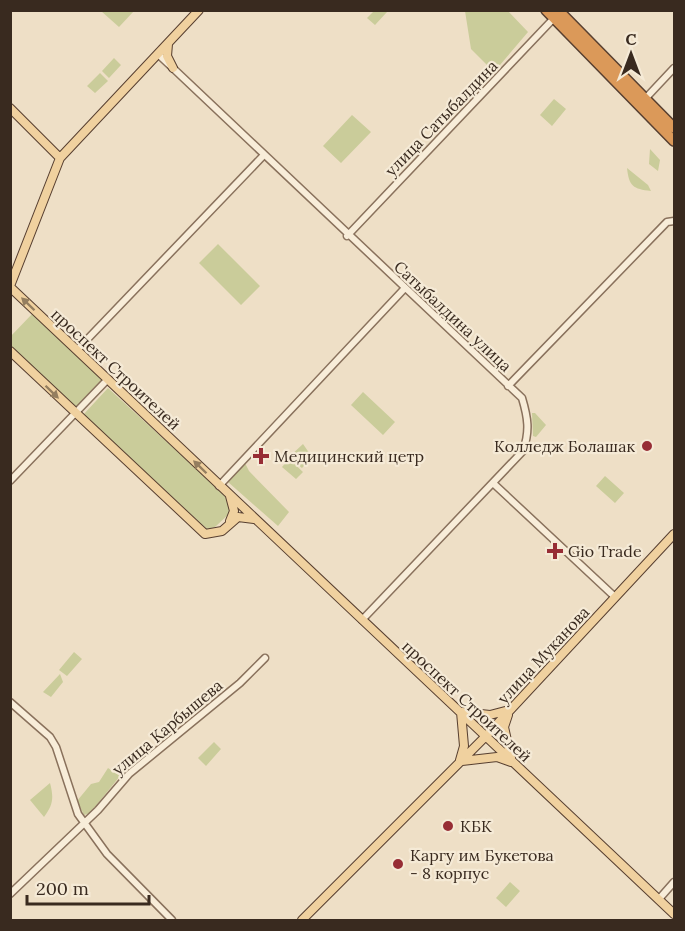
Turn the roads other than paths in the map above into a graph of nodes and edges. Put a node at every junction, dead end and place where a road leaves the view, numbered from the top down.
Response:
1 (199, 10) edge
2 (546, 10) edge
3 (557, 14) edge
4 (170, 41) junction
5 (158, 54) junction
6 (173, 68) junction
7 (675, 68) edge
8 (642, 102) junction
9 (10, 108) edge
10 (675, 128) edge
11 (675, 141) edge
12 (263, 156) junction
13 (60, 158) junction
14 (675, 221) edge
15 (347, 236) junction
16 (10, 287) edge
17 (405, 288) junction
18 (77, 350) junction
19 (10, 351) edge
20 (108, 379) junction
21 (508, 386) junction
22 (75, 414) junction
23 (10, 481) edge
24 (494, 484) junction
25 (219, 486) junction
26 (230, 495) junction
27 (258, 521) junction
28 (228, 526) junction
29 (675, 534) edge
30 (615, 597) junction
31 (362, 620) junction
32 (265, 658) dead end
33 (10, 702) edge
34 (510, 710) junction
35 (461, 711) junction
36 (486, 736) junction
37 (459, 762) junction
38 (513, 762) junction
39 (86, 822) junction
40 (675, 882) edge
41 (10, 894) edge
42 (659, 899) junction
43 (675, 914) edge
44 (172, 921) edge
45 (302, 921) edge

1 - 4 main road
2 - 3 highway
3 - 8 highway
3 - 15 street, улица Сатыбалдина
4 - 5 main road
4 - 6 main road
5 - 6 street, Сатыбалдина улица
5 - 13 main road
6 - 12 street, Сатыбалдина улица
7 - 8 street
8 - 10 highway
8 - 11 highway
9 - 13 main road
12 - 15 street, Сатыбалдина улица
12 - 18 street
13 - 16 main road
14 - 21 street
15 - 17 street, Сатыбалдина улица
18 -> 16 main road, проспект Строителей
17 - 21 street, Сатыбалдина улица
17 - 25 street
18 - 20 main road, проспект Строителей
19 -> 22 main road
20 - 22 street
25 -> 20 main road, проспект Строителей
21 - 24 street, Сатыбалдина улица
22 - 23 street
22 - 28 main road
24 - 30 street
24 - 31 street, Сатыбалдина улица
25 - 26 main road, проспект Строителей
26 - 27 main road, проспект Строителей
26 - 28 main road
27 - 28 main road
27 - 31 main road, проспект Строителей
29 - 30 main road, улица Муканова
30 - 34 main road, улица Муканова
31 - 35 main road, проспект Строителей
32 - 39 street, улица Карбышева
33 - 39 street
34 - 35 main road
34 - 36 main road, улица Муканова
34 - 38 main road
35 - 36 main road, проспект Строителей
35 - 37 main road
36 - 37 main road, улица Муканова
36 - 38 main road, проспект Строителей
37 - 38 main road
37 - 45 main road, улица Муканова
38 - 42 main road, проспект Строителей
39 - 41 street, улица Карбышева
39 - 44 street
40 - 42 street
42 - 43 main road, проспект Строителей

